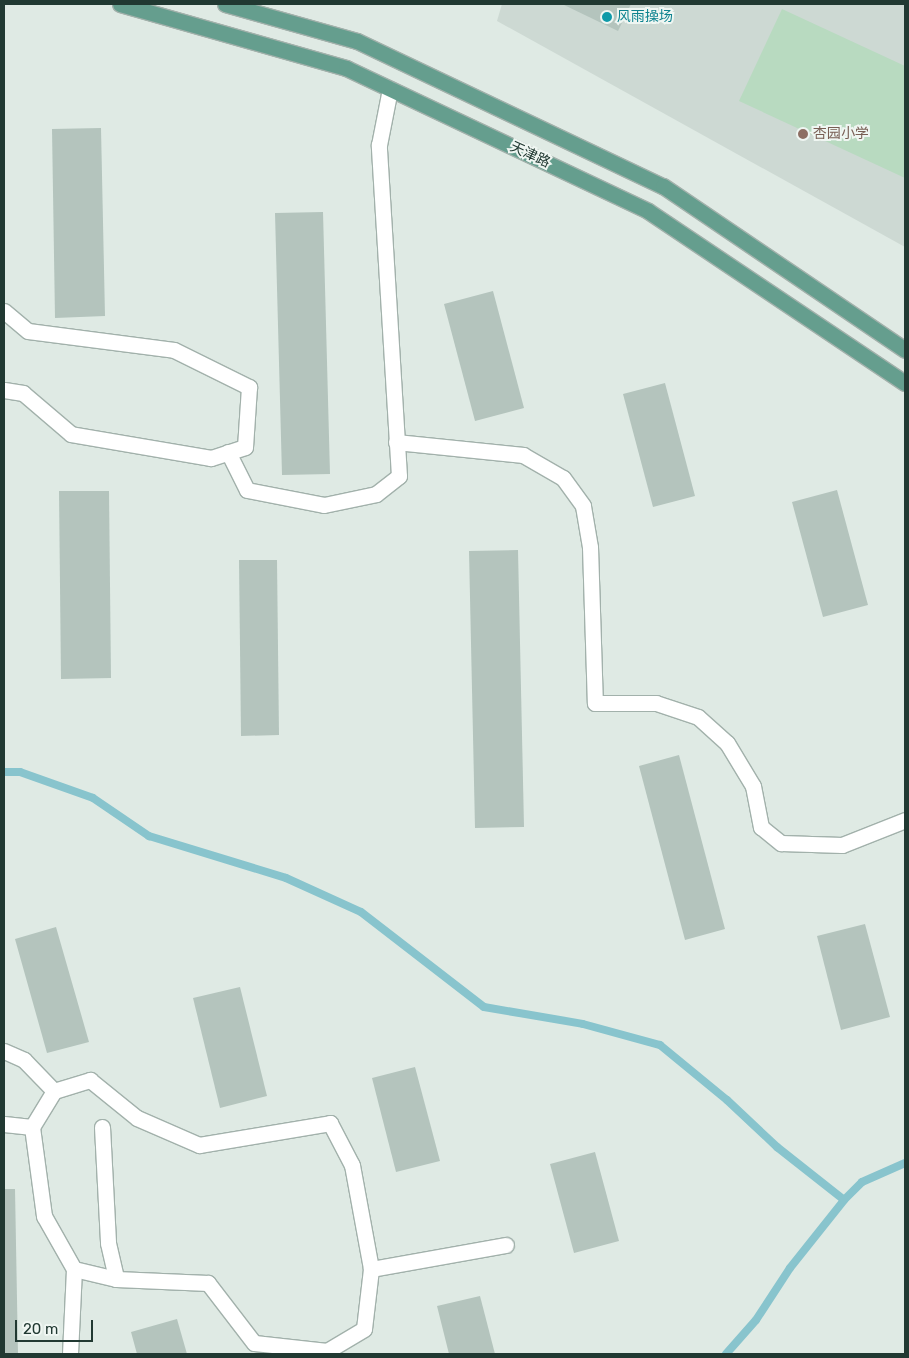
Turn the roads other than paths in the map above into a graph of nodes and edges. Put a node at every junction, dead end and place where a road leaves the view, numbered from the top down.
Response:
1 (120, 4) edge
2 (226, 4) edge
3 (390, 89) junction
4 (4, 311) edge
5 (905, 350) edge
6 (905, 383) edge
7 (4, 390) edge
8 (396, 442) junction
9 (228, 452) junction
10 (905, 820) edge
11 (4, 1051) edge
12 (54, 1091) junction
13 (4, 1124) edge
14 (32, 1127) junction
15 (102, 1127) dead end
16 (506, 1245) dead end
17 (74, 1269) junction
18 (371, 1269) junction
19 (116, 1279) junction
20 (255, 1348) edge
21 (70, 1354) edge

1 - 3 main road, 天津路
2 - 5 main road, 天津路
3 - 6 main road, 天津路
3 - 8 street
4 - 9 street
7 - 9 street
8 - 9 street
8 - 10 street
11 - 12 street
12 - 14 street
12 - 18 street
13 - 14 street
14 - 17 street
15 - 19 street
16 - 18 street
17 - 19 street
17 - 21 street
18 - 20 street
19 - 20 street

